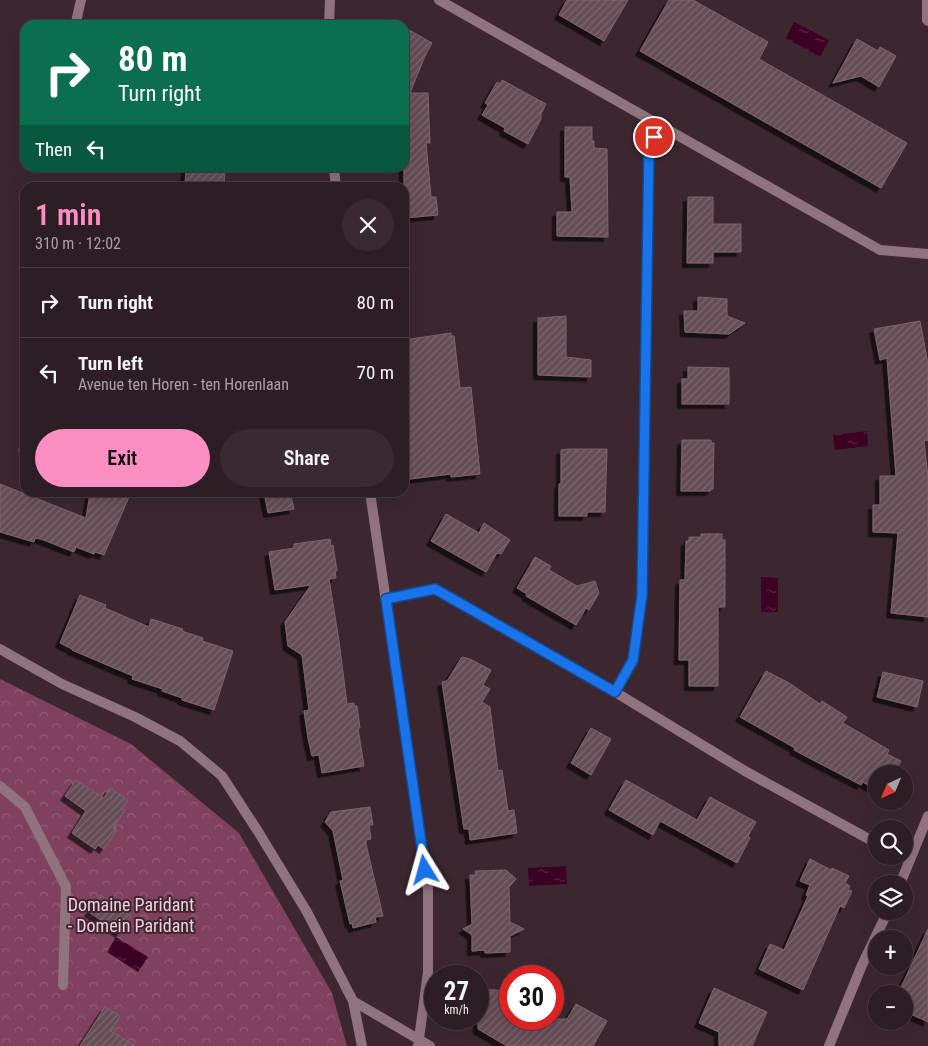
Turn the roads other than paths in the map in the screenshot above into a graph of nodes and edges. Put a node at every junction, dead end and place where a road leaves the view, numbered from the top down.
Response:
1 (81, 0) edge
2 (330, 0) edge
3 (439, 0) edge
4 (927, 0) edge
5 (76, 20) edge
6 (329, 20) edge
7 (928, 21) edge
8 (660, 126) junction
9 (928, 254) edge
10 (371, 497) edge
11 (386, 599) junction
12 (0, 649) edge
13 (615, 692) junction
14 (0, 786) edge
15 (928, 816) edge
16 (868, 839) edge
17 (913, 857) edge
18 (884, 920) edge
19 (63, 984) dead end
20 (353, 1001) junction
21 (418, 1043) edge
22 (362, 1046) edge
23 (430, 1046) edge
24 (829, 1046) edge

1 - 5 street
2 - 6 street
3 - 8 street
4 - 7 street
8 - 9 street
8 - 13 street
10 - 11 street
11 - 13 street
11 - 21 street
12 - 20 street
13 - 16 street
14 - 19 street
15 - 17 street
18 - 24 street
20 - 21 street
20 - 22 street
21 - 23 street

